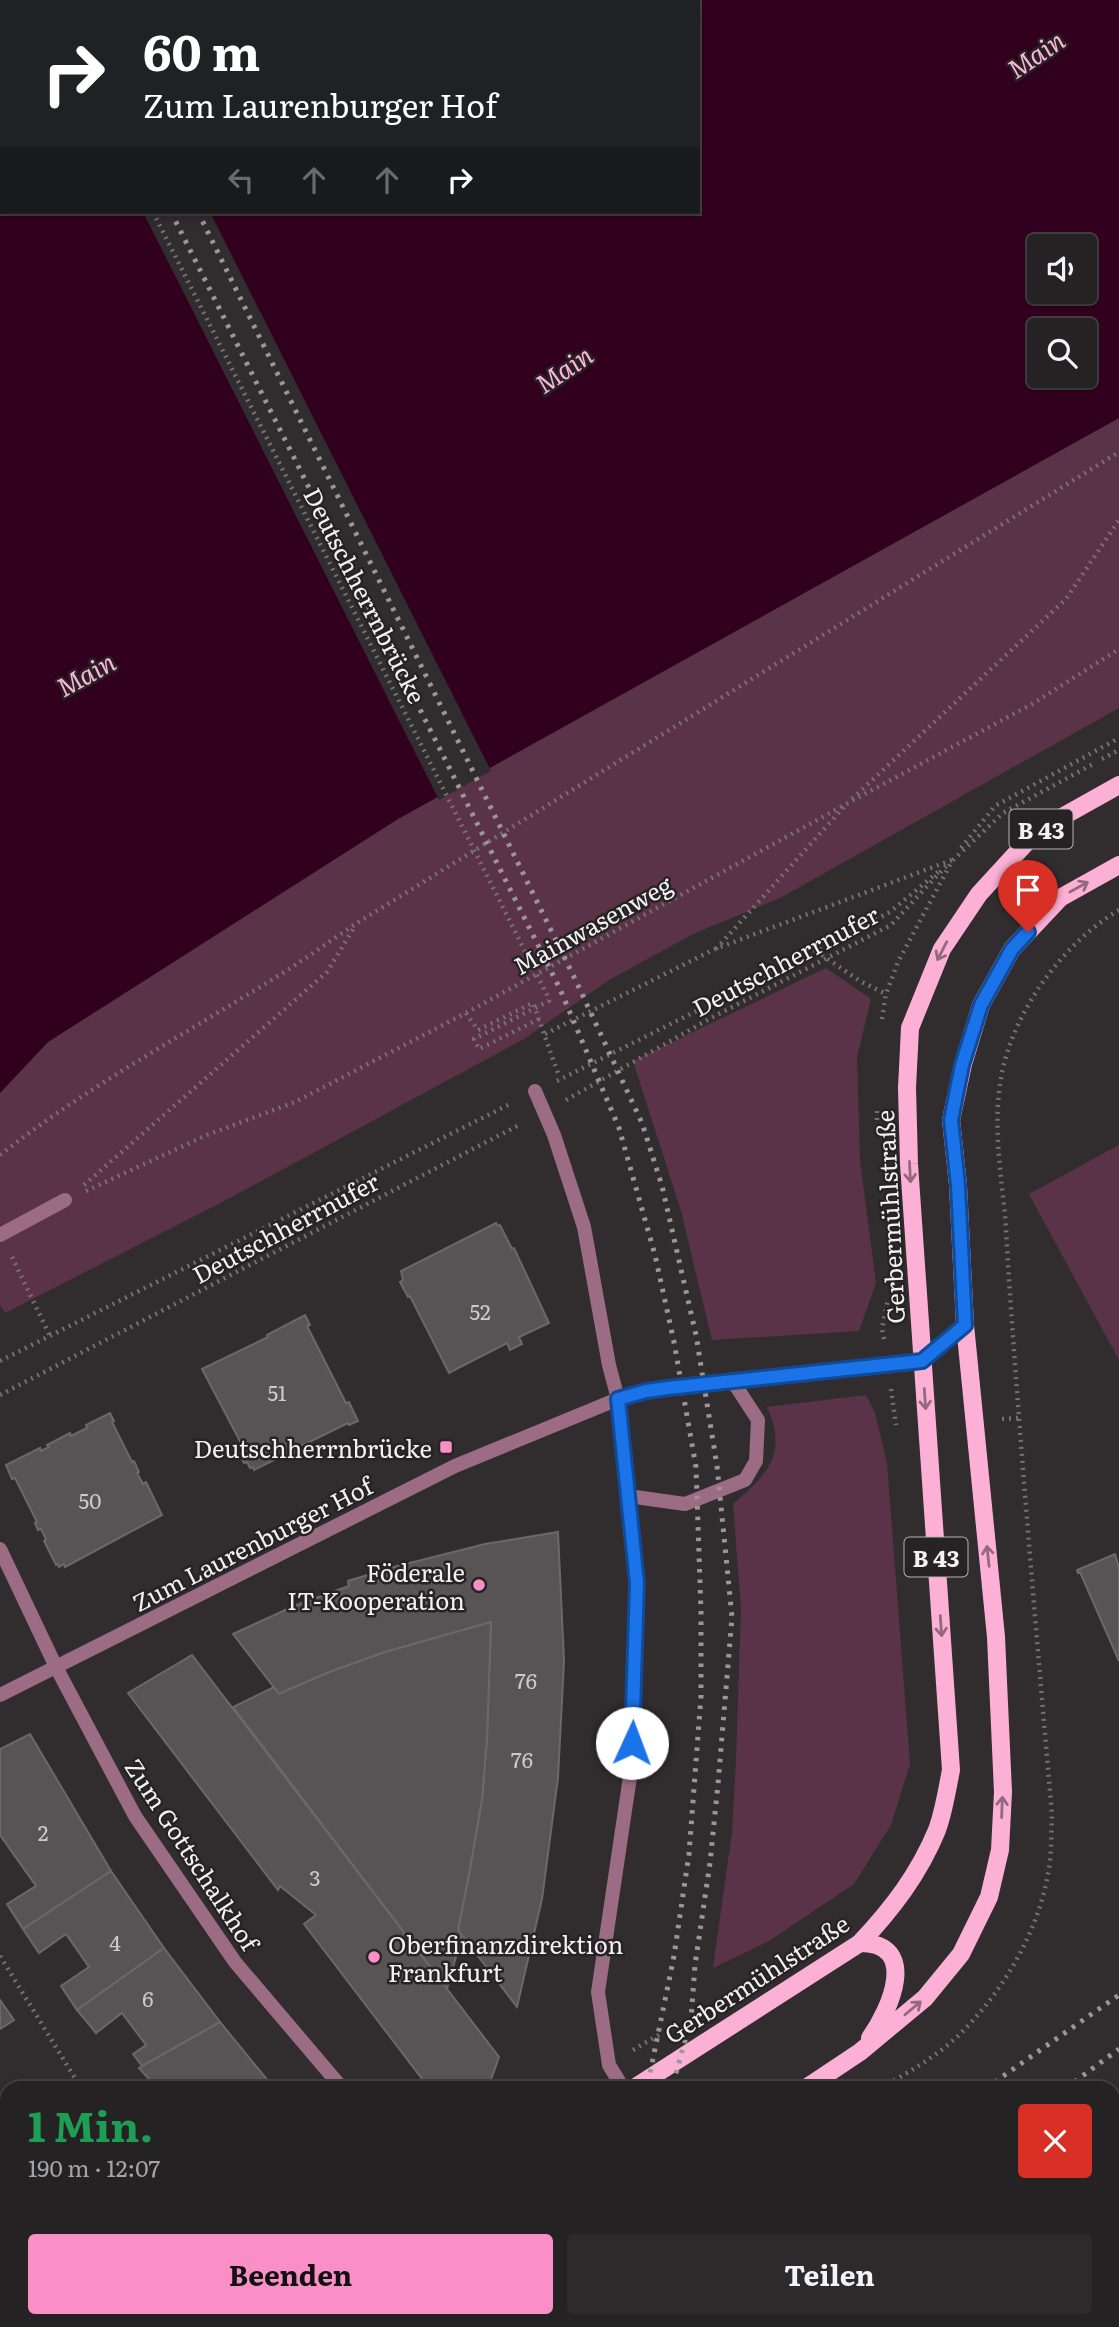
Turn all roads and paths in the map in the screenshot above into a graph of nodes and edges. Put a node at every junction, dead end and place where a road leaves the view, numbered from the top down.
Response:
1 (154, 214) edge
2 (1119, 452) edge
3 (1119, 520) edge
4 (1119, 649) edge
5 (1119, 738) edge
6 (1119, 785) edge
7 (848, 803) junction
8 (951, 861) junction
9 (1119, 865) edge
10 (1119, 910) edge
11 (357, 923) junction
12 (715, 949) junction
13 (816, 951) junction
14 (828, 959) junction
15 (466, 1013) junction
16 (539, 1019) junction
17 (545, 1034) junction
18 (560, 1079) junction
19 (535, 1090) junction
20 (544, 1112) junction
21 (0, 1155) edge
22 (65, 1200) junction
23 (0, 1235) edge
24 (22, 1279) dead end
25 (965, 1325) junction
26 (50, 1336) junction
27 (0, 1361) edge
28 (922, 1361) junction
29 (732, 1380) junction
30 (0, 1395) edge
31 (618, 1399) junction
32 (1018, 1418) dead end
33 (628, 1496) junction
34 (0, 1549) edge
35 (55, 1667) junction
36 (0, 1695) edge
37 (860, 1943) junction
38 (0, 1956) edge
39 (666, 2031) dead end
40 (860, 2052) junction
41 (609, 2065) junction
42 (77, 2081) edge
43 (336, 2081) edge
44 (587, 2081) edge
45 (619, 2081) edge
46 (645, 2081) edge
47 (816, 2081) edge

1 - 16 path, Deutschherrnbrücke, bridge
2 - 11 path
3 - 7 path
4 - 7 path, Mainwasenweg
5 - 8 path
6 -> 28 main road, Gerbermühlstraße / B 43
7 - 12 path
7 - 15 path, Mainwasenweg
8 - 12 path
8 - 13 path, Deutschherrnufer
8 - 14 path, Deutschherrnufer
8 - 14 path
25 -> 9 main road, B 43
10 - 32 path
11 - 21 path
11 - 22 path
12 - 17 path
13 - 14 path
13 - 18 path, Deutschherrnufer
14 - 20 path, Deutschherrnufer
15 - 16 path
15 - 22 path, Mainwasenweg
16 - 17 path
17 - 18 path
18 - 19 path, Deutschherrnufer
19 - 20 street
19 - 26 path, Deutschherrnufer
20 - 30 path, Deutschherrnufer
20 - 31 street
22 - 23 street
24 - 26 path
25 - 28 street
40 -> 25 main road, B 43
26 - 27 path, Deutschherrnufer
28 - 29 street, Zum Laurenburger Hof
28 -> 37 main road, Gerbermühlstraße / B 43
29 - 31 street, Zum Laurenburger Hof
29 - 33 street
31 - 33 street
31 - 35 street, Zum Laurenburger Hof
33 - 41 street
34 - 35 street, Zum Gottschalkhof
35 - 36 street, Zum Laurenburger Hof
35 - 43 street, Zum Gottschalkhof
37 - 40 main road
37 - 46 main road, Gerbermühlstraße / B 43
38 - 42 path
39 - 41 path
40 - 47 main road, B 43
41 - 44 path
41 - 45 street

